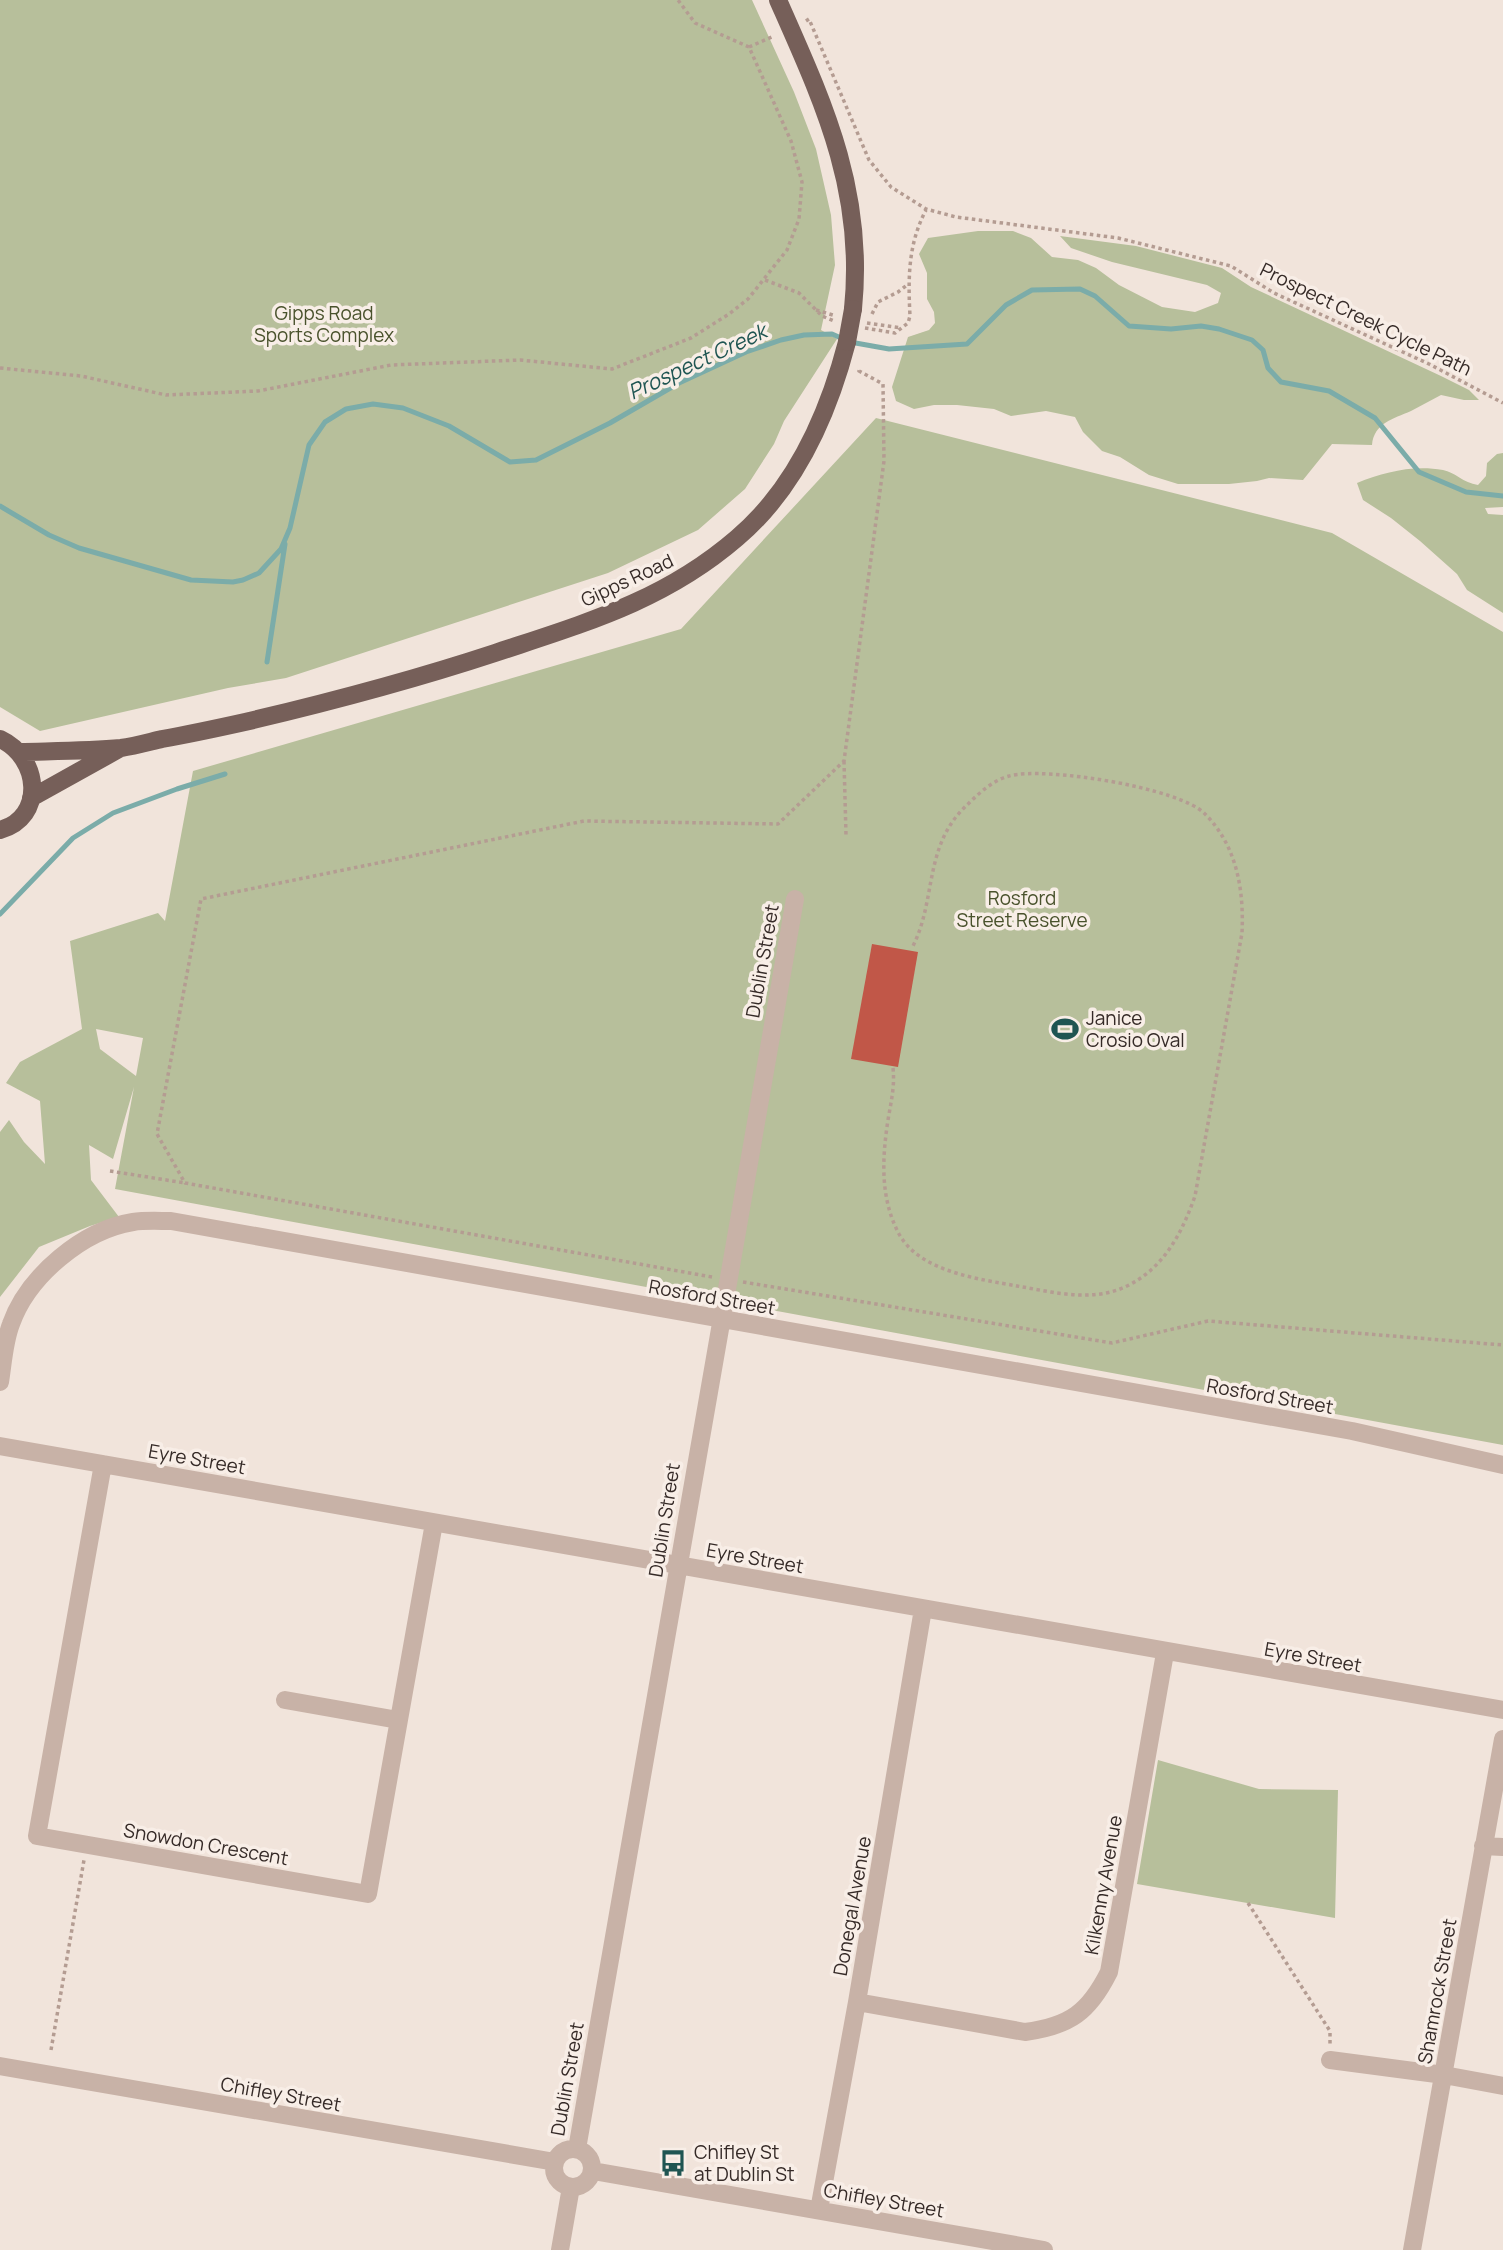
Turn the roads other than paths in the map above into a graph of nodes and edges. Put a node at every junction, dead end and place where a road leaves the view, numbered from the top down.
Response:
1 (778, 0) edge
2 (0, 739) edge
3 (122, 748) junction
4 (20, 752) junction
5 (31, 798) junction
6 (2, 832) edge
7 (795, 899) dead end
8 (719, 1320) junction
9 (0, 1382) edge
10 (0, 1446) edge
11 (103, 1464) junction
12 (1503, 1465) edge
13 (434, 1523) junction
14 (678, 1567) junction
15 (923, 1609) junction
16 (1165, 1653) junction
17 (285, 1700) dead end
18 (1503, 1710) edge
19 (398, 1720) junction
20 (1503, 1739) edge
21 (1483, 1846) junction
22 (1503, 1847) edge
23 (857, 2002) junction
24 (1330, 2060) road end
25 (0, 2066) edge
26 (1444, 2076) junction
27 (1503, 2086) edge
28 (577, 2149) junction
29 (555, 2162) junction
30 (593, 2171) junction
31 (571, 2187) junction
32 (819, 2210) junction
33 (560, 2250) edge
34 (1044, 2250) edge
35 (1412, 2250) edge

1 - 3 main road, Gipps Road, bridge
2 - 4 main road
3 - 4 main road, Gipps Road
3 - 5 main road, Gipps Road
4 - 5 main road
5 - 6 main road
7 - 8 street, Dublin Street
8 - 9 street, Rosford Street
8 - 12 street, Rosford Street
8 - 14 street, Dublin Street
10 - 11 street, Eyre Street
11 - 13 street, Eyre Street
11 - 19 street, Snowdon Crescent
13 - 14 street, Eyre Street
13 - 19 street, Snowdon Crescent
14 - 15 street, Eyre Street
14 - 28 street, Dublin Street
15 - 16 street, Eyre Street
15 - 23 street, Donegal Avenue
16 - 18 street, Eyre Street
16 - 23 street, Kilkenny Avenue
17 - 19 street
20 - 21 street, Shamrock Street
21 - 22 street
21 - 26 street, Shamrock Street
23 - 32 street, Donegal Avenue
24 - 26 street
25 - 29 street, Chifley Street
26 - 27 street
26 - 35 street, Shamrock Street
28 - 29 street
28 - 30 street
29 - 31 street
30 - 31 street
30 - 32 street, Chifley Street
31 - 33 street
32 - 34 street, Chifley Street

